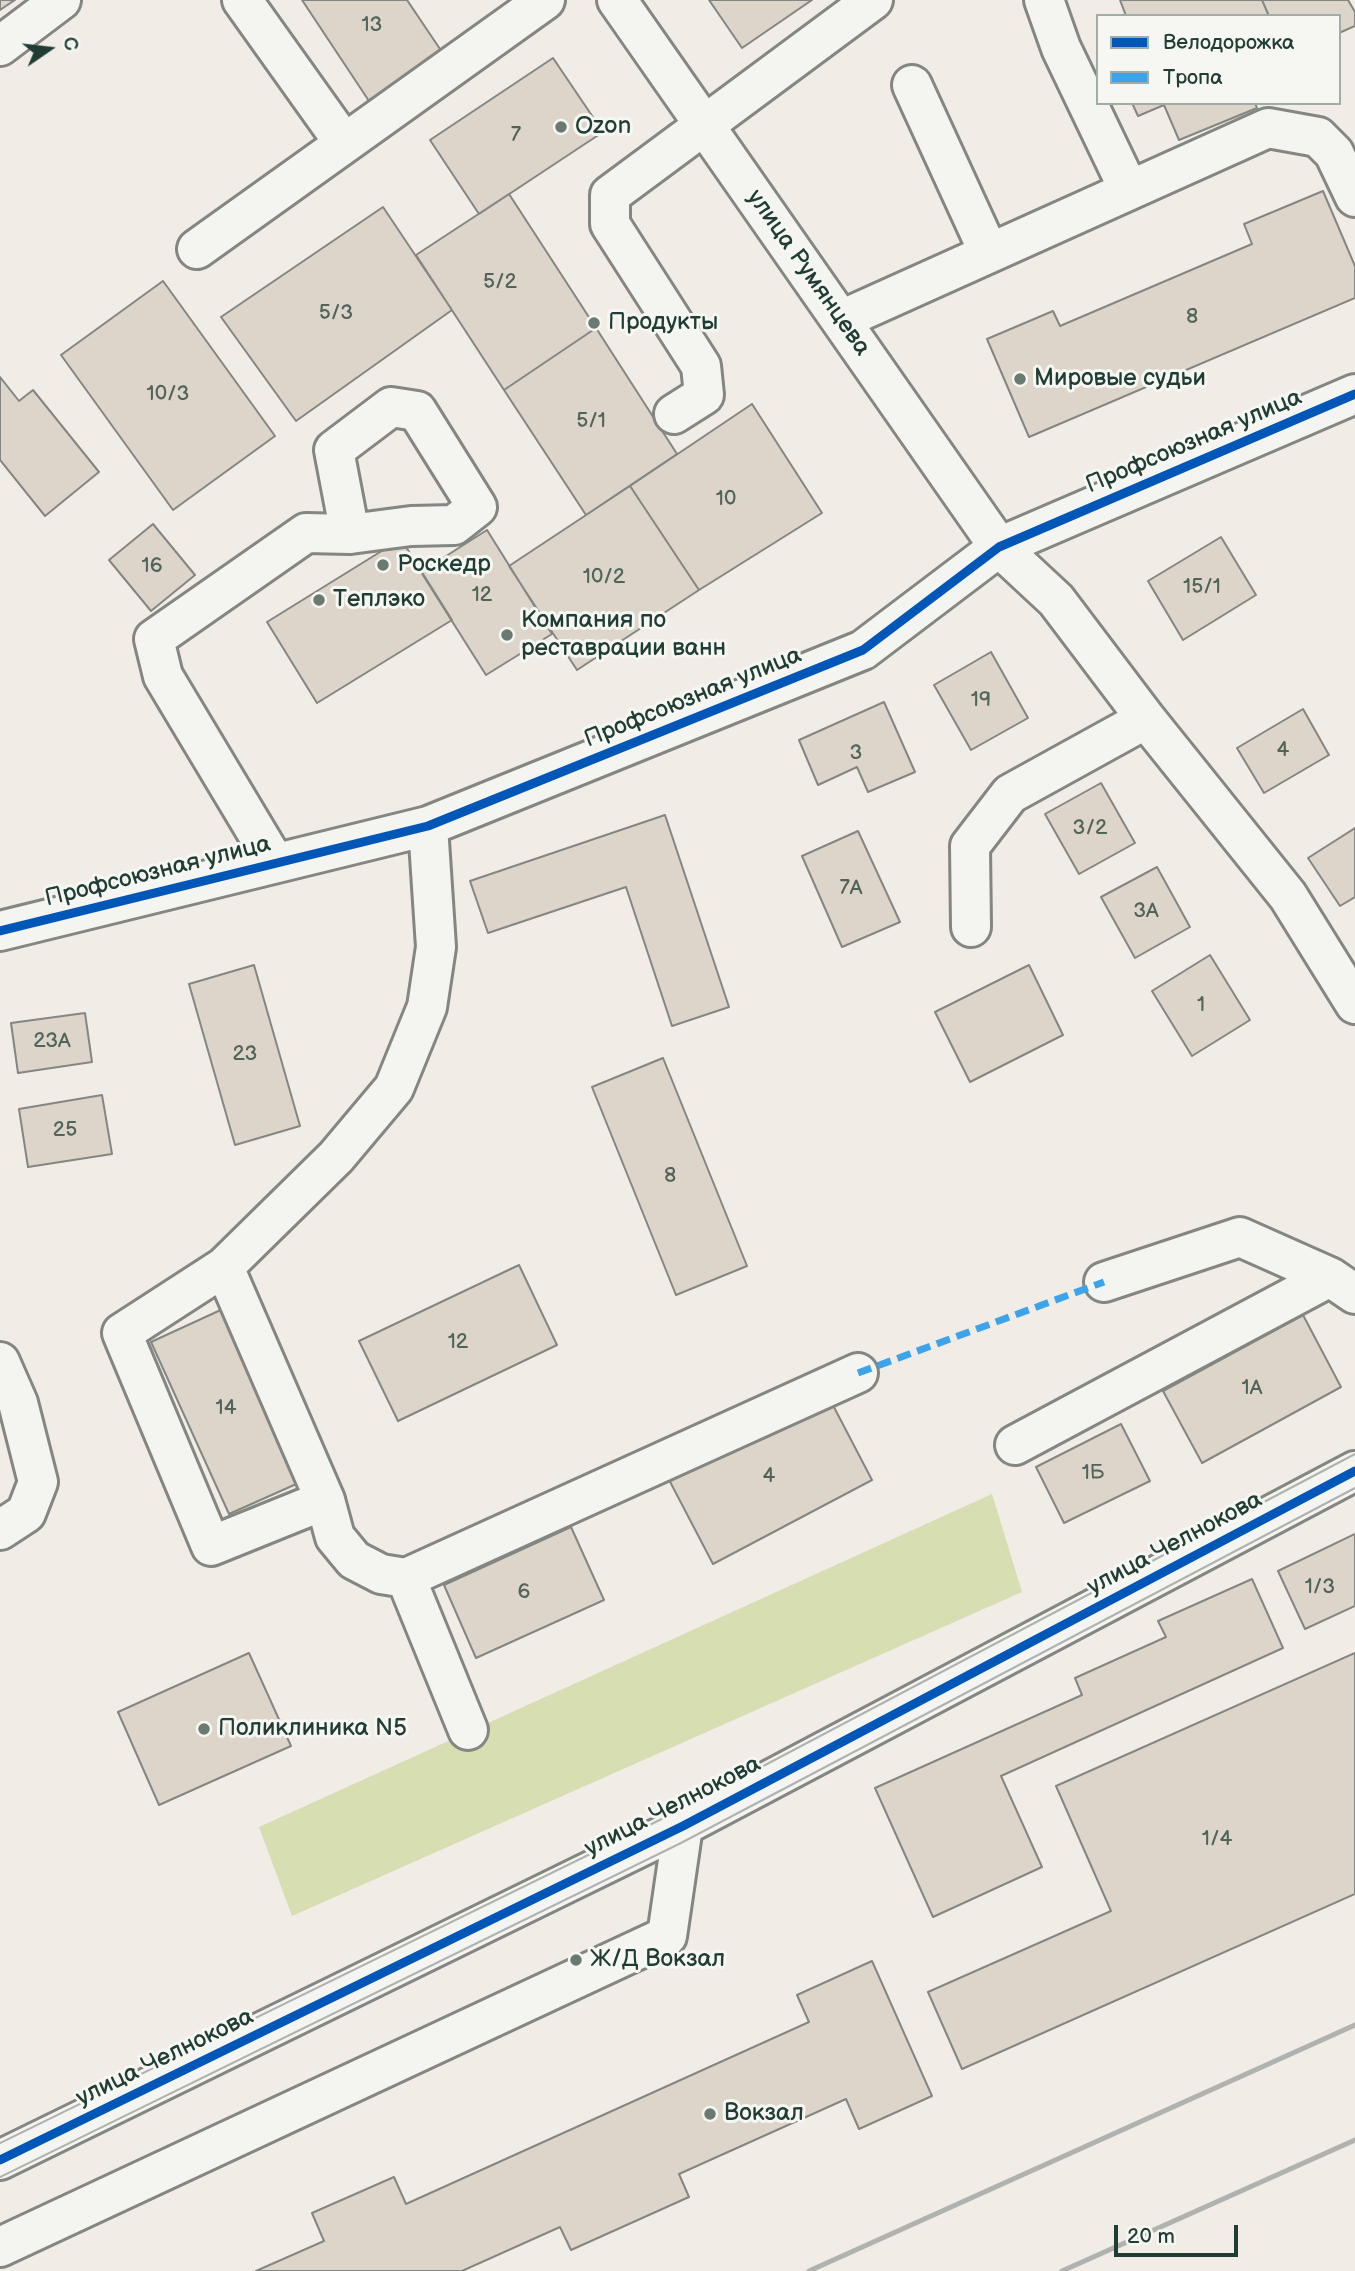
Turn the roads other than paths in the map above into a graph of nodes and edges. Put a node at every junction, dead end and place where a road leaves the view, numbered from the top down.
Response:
1 (61, 0) edge
2 (242, 0) edge
3 (545, 0) edge
4 (617, 0) edge
5 (873, 0) edge
6 (1044, 0) edge
7 (0, 47) edge
8 (912, 85) dead end
9 (705, 126) junction
10 (344, 143) junction
11 (1129, 190) junction
12 (1355, 197) edge
13 (197, 249) dead end
14 (989, 253) junction
15 (841, 320) junction
16 (1355, 394) edge
17 (674, 414) dead end
18 (350, 534) dead end
19 (999, 547) junction
20 (1146, 719) junction
21 (428, 825) junction
22 (275, 863) junction
23 (971, 928) dead end
24 (0, 931) edge
25 (1355, 1004) edge
26 (224, 1267) junction
27 (1104, 1282) dead end
28 (1342, 1285) edge
29 (0, 1362) edge
30 (858, 1373) dead end
31 (1015, 1445) dead end
32 (1355, 1471) edge
33 (325, 1500) junction
34 (0, 1530) edge
35 (405, 1578) junction
36 (468, 1730) dead end
37 (683, 1826) junction
38 (0, 2160) edge
39 (0, 2247) edge

1 - 7 street
2 - 10 street
3 - 10 street
4 - 9 street, улица Румянцева
5 - 9 street
6 - 11 street
8 - 14 street
9 - 15 street, улица Румянцева
9 - 17 street
10 - 13 street
11 - 12 street
11 - 14 street
14 - 15 street
15 - 19 street, улица Румянцева
16 - 19 street, Профсоюзная улица
18 - 22 street
19 - 20 street, улица Румянцева
19 - 21 street, Профсоюзная улица
20 - 23 street
20 - 25 street, улица Румянцева
21 - 22 street, Профсоюзная улица
21 - 26 street
22 - 24 street, Профсоюзная улица
26 - 33 street
26 - 33 street
27 - 28 street
28 - 31 street
29 - 34 street
30 - 35 street
32 - 37 street, улица Челнокова
33 - 35 street
35 - 36 street
37 - 38 street, улица Челнокова
37 - 39 street

